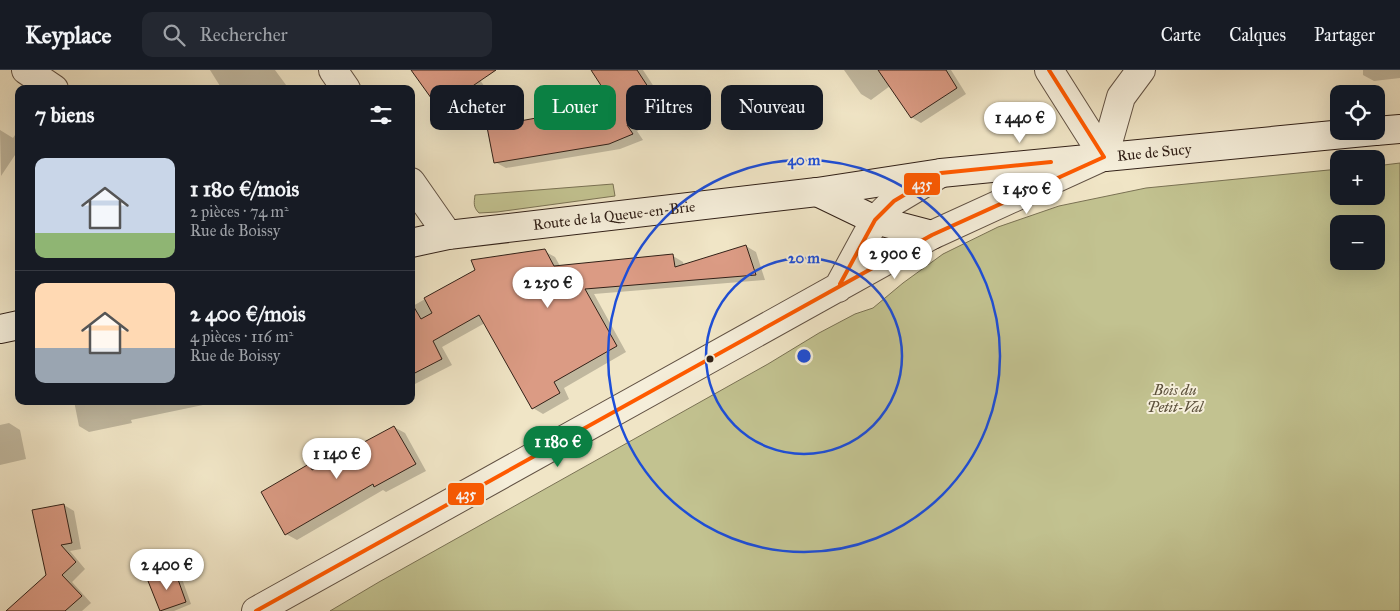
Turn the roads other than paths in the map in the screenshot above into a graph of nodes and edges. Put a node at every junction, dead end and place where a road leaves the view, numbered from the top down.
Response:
1 (26, 70) edge
2 (333, 70) edge
3 (1049, 70) edge
4 (1141, 70) edge
5 (48, 85) edge
6 (343, 85) edge
7 (1400, 129) edge
8 (1385, 130) edge
9 (1330, 135) edge
10 (1104, 157) junction
11 (941, 173) junction
12 (415, 188) edge
13 (817, 192) junction
14 (875, 220) junction
15 (932, 234) junction
16 (448, 235) junction
17 (415, 242) edge
18 (838, 288) junction
19 (15, 326) edge
20 (0, 329) edge
21 (256, 611) edge

1 - 5 street
2 - 6 street
3 - 10 street
4 - 10 street
7 - 8 street, Rue de Sucy
9 - 10 street, Rue de Sucy
10 - 11 street, Rue de Sucy
10 - 15 street
11 - 13 street, Rue de Sucy
11 - 14 street
12 - 16 street
13 - 14 street
13 - 16 street, Route de la Queue-en-Brie
14 - 15 street
14 - 18 street
15 - 18 street
16 - 17 street, Route de la Queue-en-Brie
18 - 21 street
19 - 20 street

